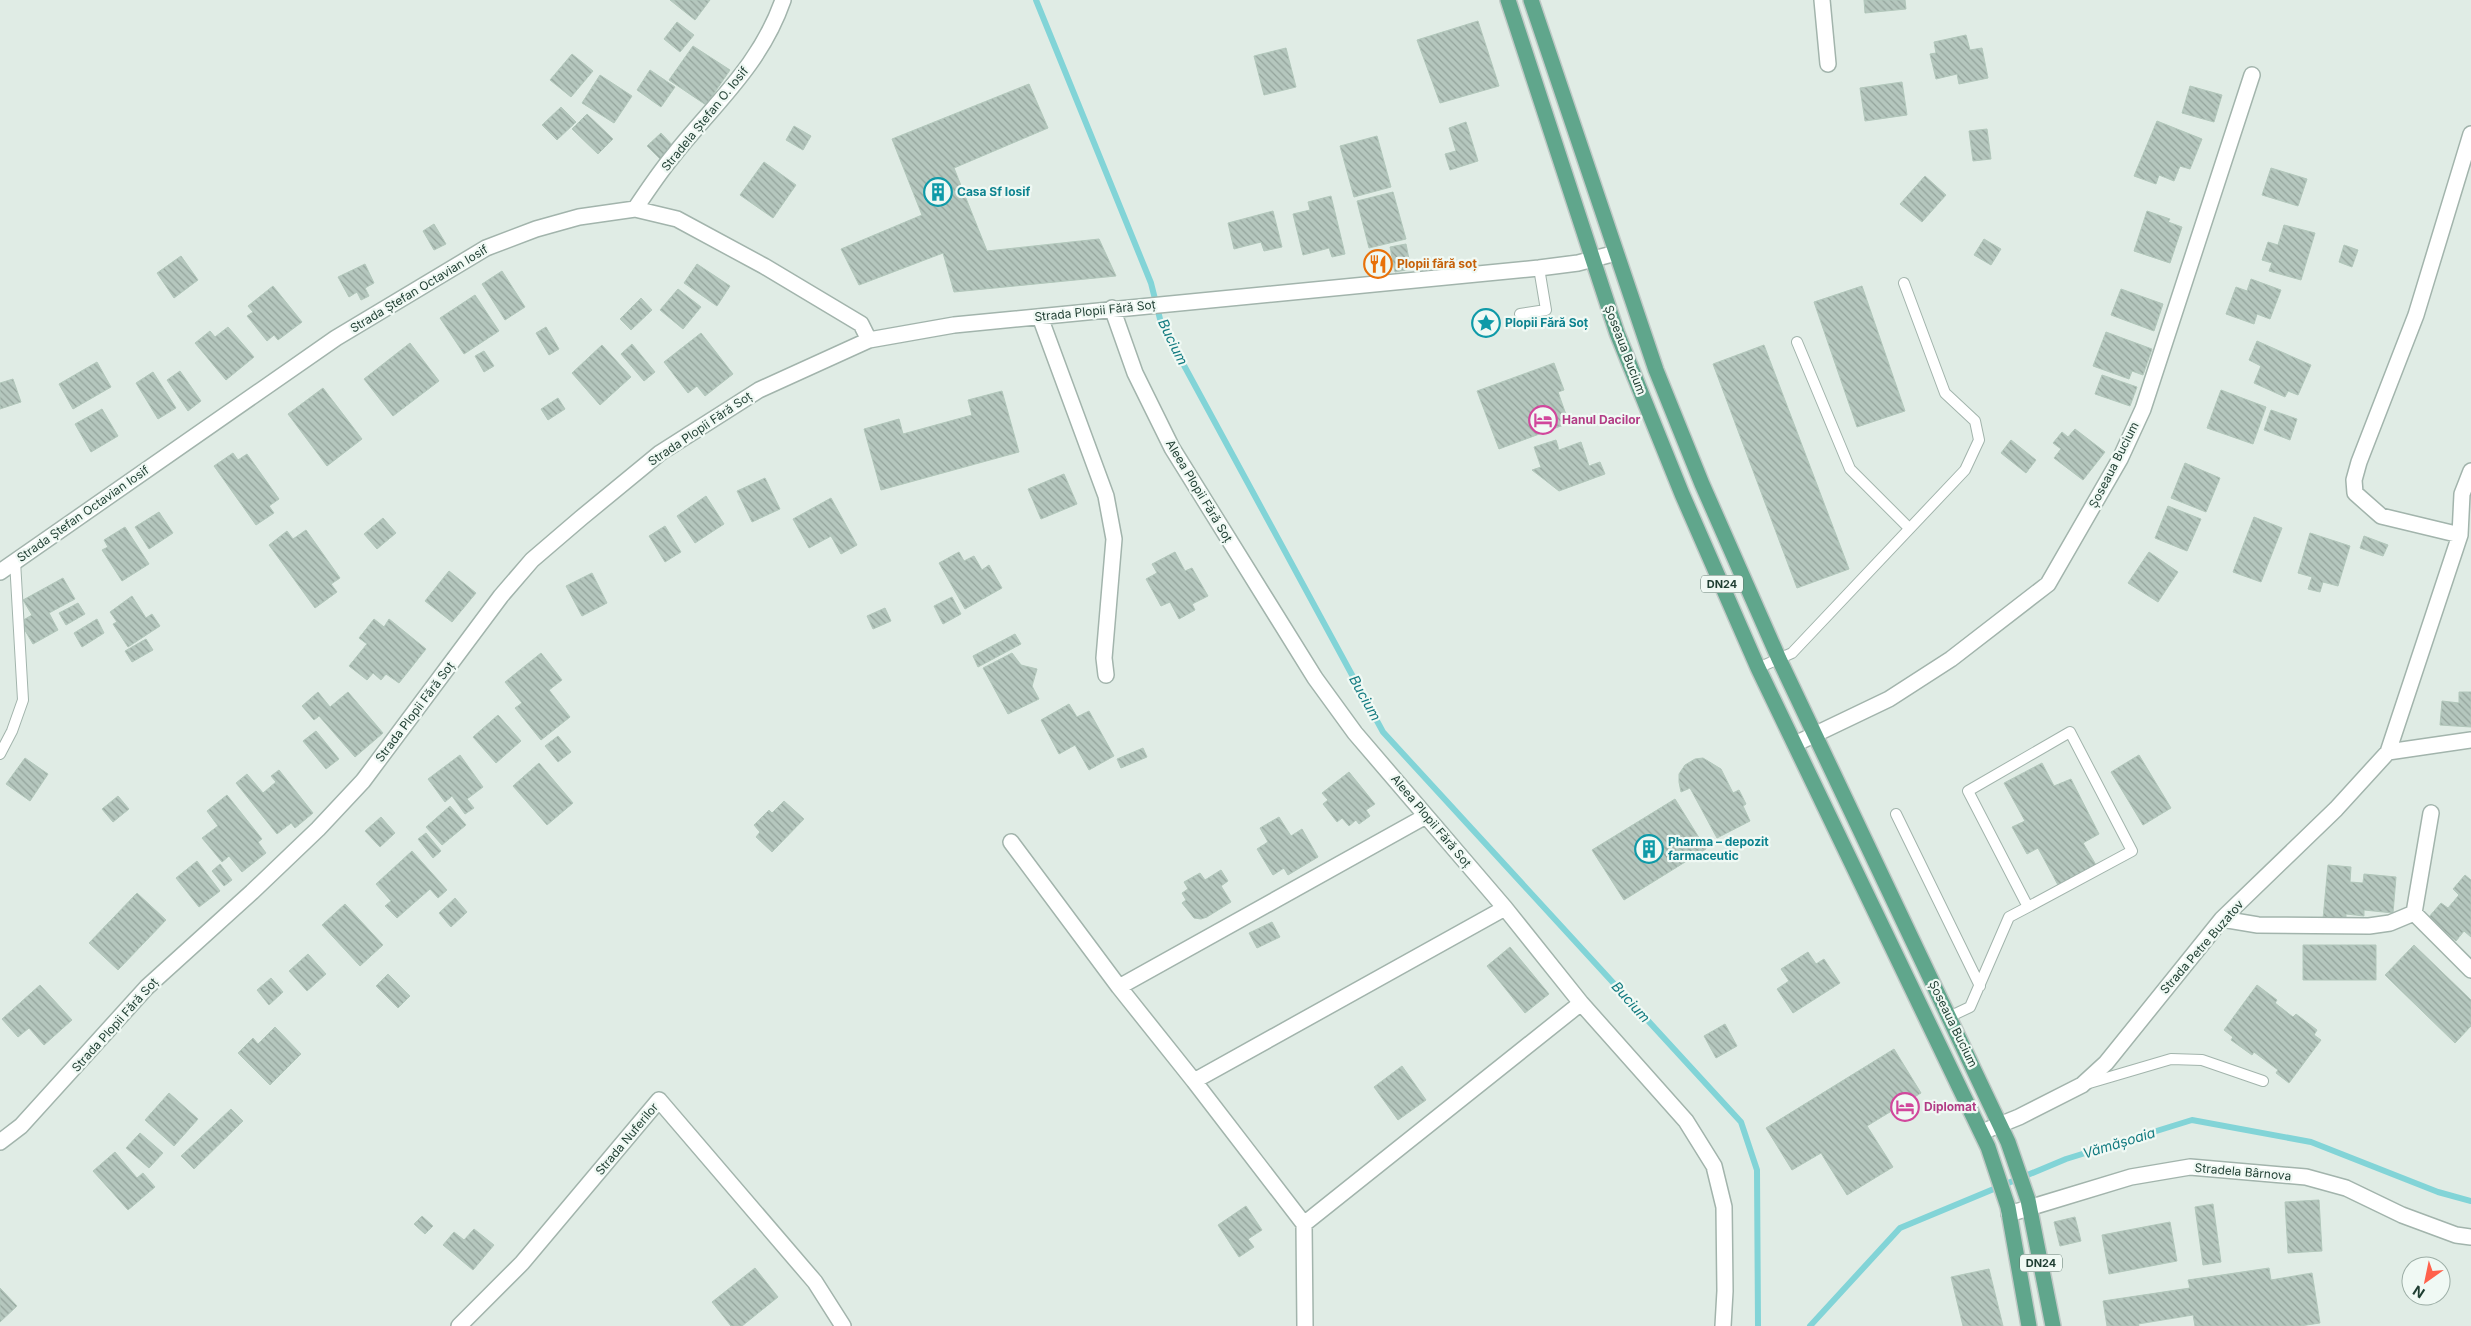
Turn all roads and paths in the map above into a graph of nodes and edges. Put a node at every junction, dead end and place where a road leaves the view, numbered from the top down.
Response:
1 (1508, 0) edge
2 (1531, 0) edge
3 (1822, 0) edge
4 (780, 2) edge
5 (1828, 64) dead end
6 (2252, 75) dead end
7 (2471, 134) edge
8 (634, 209) junction
9 (1616, 253) junction
10 (1593, 259) junction
11 (1538, 268) junction
12 (1904, 283) dead end
13 (1112, 308) junction
14 (1520, 314) dead end
15 (1040, 317) junction
16 (869, 340) junction
17 (1797, 342) dead end
18 (2471, 471) edge
19 (1909, 528) junction
20 (2460, 535) junction
21 (15, 561) junction
22 (0, 572) edge
23 (1779, 659) junction
24 (1758, 668) junction
25 (1106, 675) dead end
26 (1815, 735) junction
27 (2471, 740) edge
28 (1795, 744) junction
29 (2388, 752) junction
30 (0, 754) edge
31 (2431, 813) dead end
32 (1896, 814) dead end
33 (1426, 816) junction
34 (1012, 842) dead end
35 (2028, 907) junction
36 (1505, 908) junction
37 (2414, 914) junction
38 (2222, 919) junction
39 (2471, 970) edge
40 (1119, 986) junction
41 (1980, 986) junction
42 (1581, 1003) junction
43 (1949, 1018) junction
44 (1194, 1081) junction
45 (2263, 1081) dead end
46 (2082, 1085) junction
47 (2001, 1124) junction
48 (1982, 1132) junction
49 (0, 1142) edge
50 (2029, 1203) junction
51 (2008, 1210) junction
52 (1304, 1224) junction
53 (2471, 1237) edge
54 (459, 1326) edge
55 (842, 1326) edge
56 (1305, 1326) edge
57 (1723, 1326) edge
58 (2030, 1326) edge
59 (2053, 1326) edge

1 - 10 main road, Șoseaua Bucium / DN24
2 - 9 main road, Șoseaua Bucium / DN24
3 - 5 street
4 - 8 street, Stradela Ștefan O. Iosif
6 - 26 street, Șoseaua Bucium
7 - 20 street
8 - 16 street, Strada Ștefan Octavian Iosif
8 - 21 street, Strada Ștefan Octavian Iosif
9 - 10 street, Strada Plopii Fără Soț
9 - 23 main road, Șoseaua Bucium / DN24
10 - 11 street, Strada Plopii Fără Soț
10 - 24 main road, Șoseaua Bucium / DN24
11 - 13 street, Strada Plopii Fără Soț
11 - 14 lane
12 - 19 lane
13 - 15 street, Strada Plopii Fără Soț
13 - 33 street, Aleea Plopii Fără Soț
15 - 16 street, Strada Plopii Fără Soț
15 - 25 street
16 - 49 street, Strada Plopii Fără Soț
17 - 19 lane
18 - 20 street
19 - 23 lane
20 - 29 street
21 - 22 street, Strada Ștefan Octavian Iosif
21 - 30 lane
23 - 24 lane
23 - 26 main road, Șoseaua Bucium / DN24
24 - 28 main road, Șoseaua Bucium / DN24
26 - 28 street, Șoseaua Bucium
26 - 43 main road, Șoseaua Bucium / DN24
27 - 29 street
28 - 48 main road, Șoseaua Bucium / DN24
29 - 38 street, Strada Petre Buzatov
31 - 37 street
32 - 41 lane
33 - 36 street, Aleea Plopii Fără Soț
33 - 40 street
34 - 40 street
35 - 35 lane
35 - 41 lane
36 - 42 street, Aleea Plopii Fără Soț
36 - 44 street
37 - 38 street
37 - 39 street
38 - 46 street, Strada Petre Buzatov
40 - 44 street
41 - 43 lane
42 - 52 street
42 - 57 street, Aleea Plopii Fără Soț
43 - 47 main road, Șoseaua Bucium / DN24
44 - 52 street
45 - 46 lane
46 - 47 street, Strada Petre Buzatov
47 - 48 street, Strada Petre Buzatov
47 - 50 main road, Șoseaua Bucium / DN24
48 - 51 main road, Șoseaua Bucium / DN24
50 - 51 street, Stradela Bârnova
50 - 53 street, Stradela Bârnova
50 - 59 main road, Șoseaua Bucium / DN24
51 - 58 main road, Șoseaua Bucium / DN24
52 - 56 street
54 - 55 street, Strada Nuferilor

